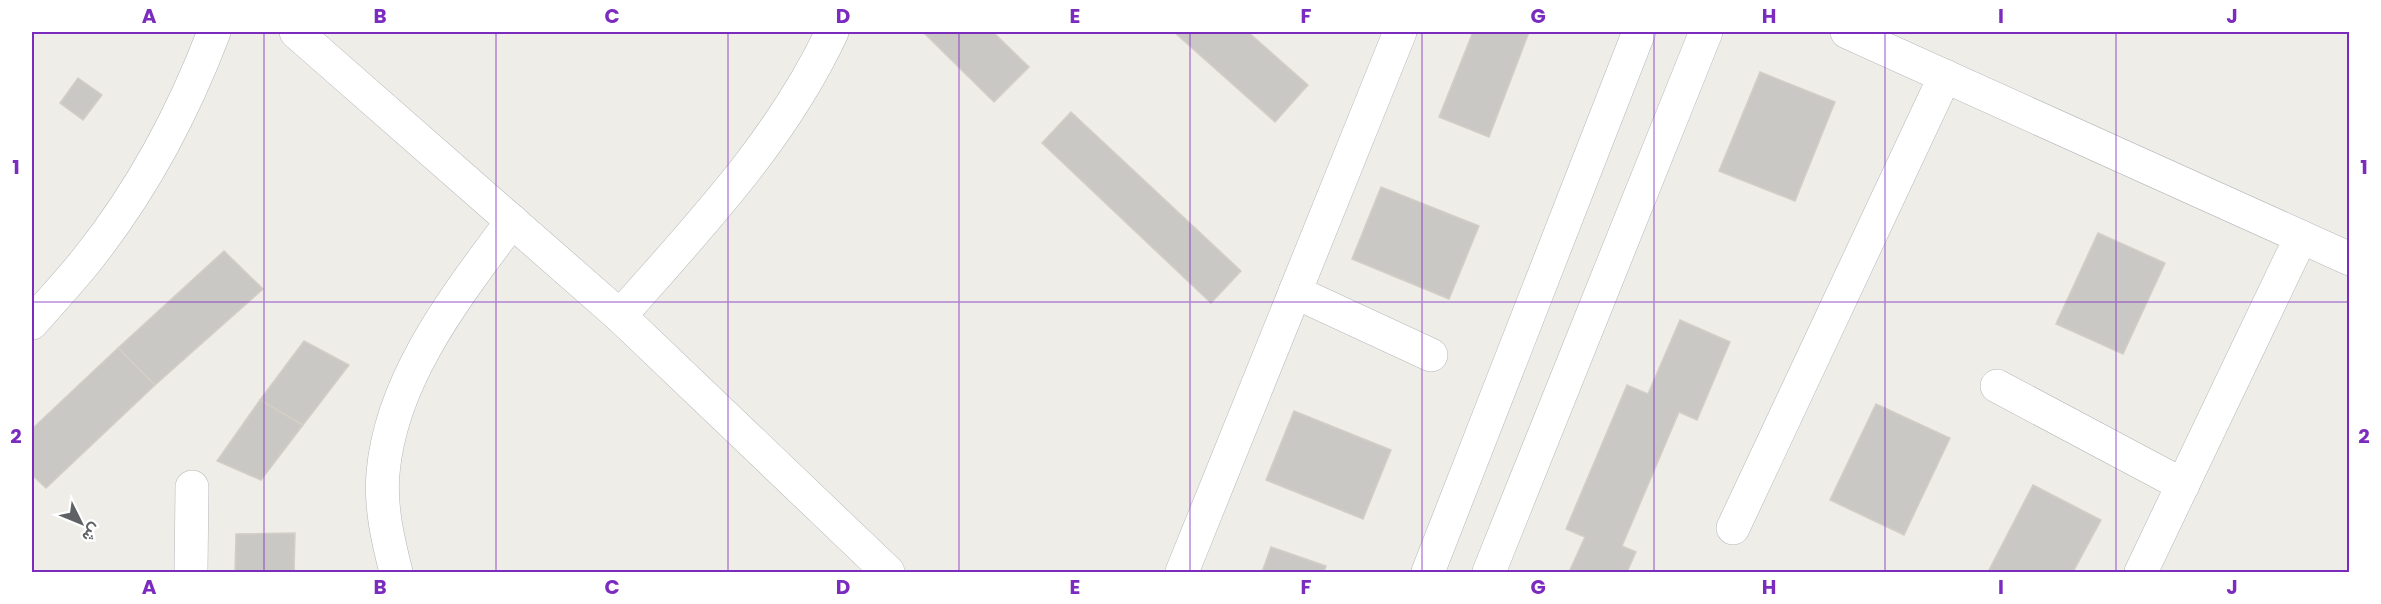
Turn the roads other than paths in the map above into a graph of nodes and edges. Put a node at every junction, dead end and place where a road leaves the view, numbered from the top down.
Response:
1 (214, 32) edge
2 (296, 32) edge
3 (832, 32) edge
4 (1400, 32) edge
5 (1639, 32) edge
6 (1706, 32) edge
7 (1847, 32) edge
8 (1946, 76) junction
9 (512, 220) junction
10 (2301, 237) junction
11 (2349, 259) edge
12 (1294, 292) junction
13 (620, 316) junction
14 (32, 323) edge
15 (1431, 355) dead end
16 (1997, 386) dead end
17 (2183, 485) junction
18 (192, 487) dead end
19 (1733, 528) dead end
20 (191, 573) edge
21 (396, 573) edge
22 (888, 573) edge
23 (1182, 573) edge
24 (1428, 573) edge
25 (1489, 573) edge
26 (2141, 573) edge

1 - 14 street
2 - 9 street
3 - 13 street
4 - 12 street
5 - 24 street
6 - 25 street
7 - 8 street
8 - 10 street
8 - 19 street
9 - 13 street
9 - 21 street
10 - 11 street
10 - 17 street
12 - 15 street
12 - 23 street
13 - 22 street
16 - 17 street
17 - 26 street
18 - 20 street

